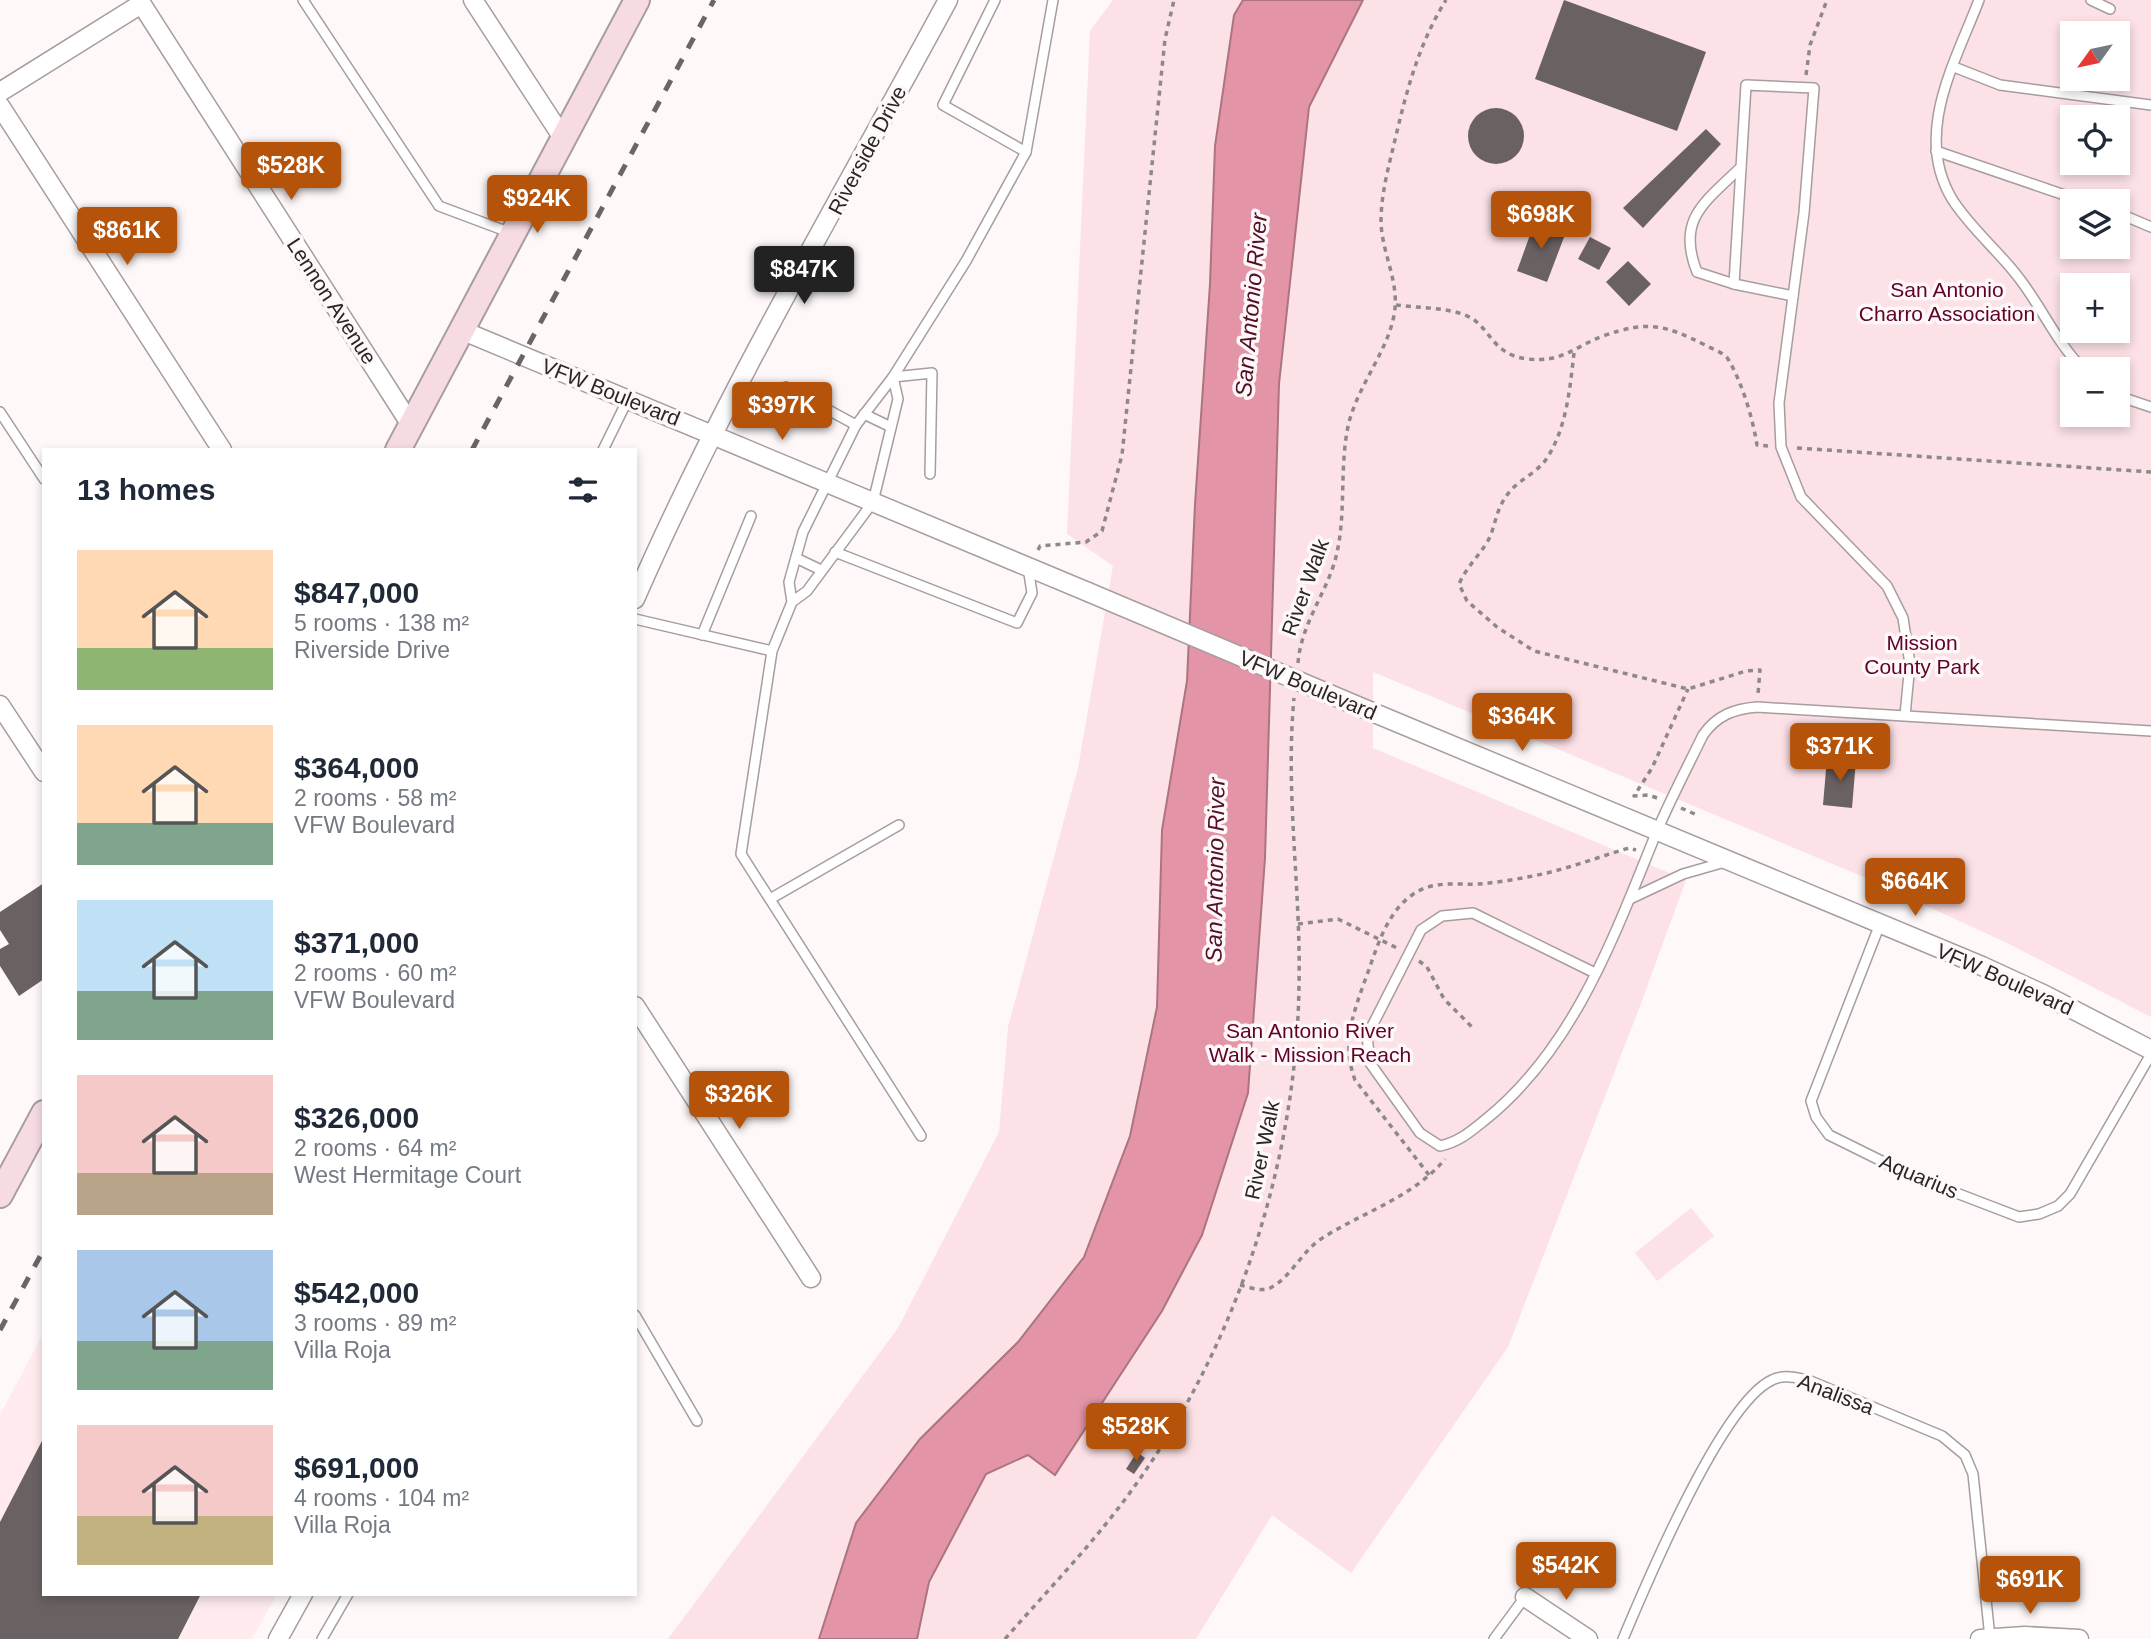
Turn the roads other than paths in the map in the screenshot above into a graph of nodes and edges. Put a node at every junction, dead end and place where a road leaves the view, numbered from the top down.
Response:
1 (303, 0) edge
2 (473, 0) edge
3 (637, 0) edge
4 (948, 0) edge
5 (995, 0) edge
6 (1053, 0) edge
7 (1979, 0) edge
8 (2091, 0) edge
9 (140, 2) edge
10 (2110, 9) dead end
11 (1954, 67) junction
12 (0, 92) edge
13 (2151, 105) edge
14 (0, 106) edge
15 (563, 138) junction
16 (1936, 151) junction
17 (1026, 152) junction
18 (1741, 167) junction
19 (2060, 193) edge
20 (2130, 218) edge
21 (2151, 228) edge
22 (512, 234) junction
23 (1734, 284) junction
24 (1793, 296) junction
25 (461, 330) junction
26 (2073, 357) edge
27 (894, 377) junction
28 (786, 387) dead end
29 (628, 399) junction
30 (2130, 400) edge
31 (2151, 407) edge
32 (0, 412) edge
33 (864, 414) junction
34 (411, 425) junction
35 (856, 425) junction
36 (891, 427) junction
37 (713, 434) junction
38 (221, 448) edge
39 (399, 448) edge
40 (604, 448) edge
41 (930, 474) dead end
42 (42, 476) edge
43 (827, 482) junction
44 (873, 502) junction
45 (751, 516) dead end
46 (835, 552) junction
47 (796, 558) junction
48 (1028, 567) junction
49 (821, 570) junction
50 (637, 595) edge
51 (792, 602) junction
52 (637, 619) edge
53 (702, 635) junction
54 (772, 652) junction
55 (0, 705) edge
56 (1905, 715) junction
57 (2151, 731) edge
58 (42, 769) edge
59 (899, 825) dead end
60 (1658, 830) junction
61 (1731, 861) junction
62 (1632, 898) junction
63 (770, 899) junction
64 (1880, 924) junction
65 (1595, 973) junction
66 (637, 1009) edge
67 (2151, 1052) edge
68 (42, 1117) edge
69 (921, 1136) dead end
70 (0, 1195) edge
71 (811, 1278) dead end
72 (637, 1318) edge
73 (697, 1421) dead end
74 (302, 1596) edge
75 (347, 1596) edge
76 (1525, 1597) joint
77 (1985, 1638) edge
78 (278, 1639) edge
79 (322, 1639) edge
80 (1494, 1639) edge
81 (1588, 1639) edge
82 (1623, 1639) edge
83 (2079, 1639) edge

1 - 22 lane
2 - 15 street
3 - 15 main road
4 - 37 street, Riverside Drive
5 - 17 lane
6 - 17 lane
7 - 11 lane
8 - 10 lane
9 - 12 street
9 - 34 street, Lennon Avenue
11 - 13 lane
11 - 16 lane
14 - 38 street
15 - 22 main road
16 - 19 lane
16 - 26 lane
17 - 27 lane
18 - 23 lane
18 - 23 lane
18 - 24 lane
20 - 21 lane
22 - 25 main road
23 - 24 lane
24 - 56 lane
25 - 29 street, VFW Boulevard
25 - 34 main road
27 - 33 lane
27 - 36 lane
27 - 41 lane
28 - 35 lane
29 - 37 street, VFW Boulevard
29 - 40 lane
30 - 31 lane
32 - 42 lane
33 - 35 lane
33 - 36 lane
34 - 39 main road
35 - 43 lane
36 - 44 lane
37 - 43 street, VFW Boulevard
37 - 50 street, Riverside Drive
43 - 44 street, VFW Boulevard
43 - 47 lane
44 - 46 lane
44 - 48 street, VFW Boulevard
45 - 53 lane
46 - 48 lane
46 - 49 lane
47 - 49 lane
47 - 51 lane
48 - 60 street, VFW Boulevard, bridge
49 - 51 lane
51 - 54 lane
52 - 53 lane
53 - 54 lane
54 - 63 lane
55 - 58 street
56 - 57 lane
56 - 60 lane
59 - 63 lane
60 - 61 street, VFW Boulevard
60 - 62 lane
61 - 62 lane
61 - 64 street, VFW Boulevard
62 - 65 lane
63 - 69 lane
64 - 67 street, VFW Boulevard
64 - 67 lane, Aquarius
65 - 65 lane
66 - 71 street
68 - 70 main road
72 - 73 lane
74 - 78 street
75 - 79 lane
76 - 80 lane
76 - 81 street
77 - 82 lane, Analissa
77 - 83 street

